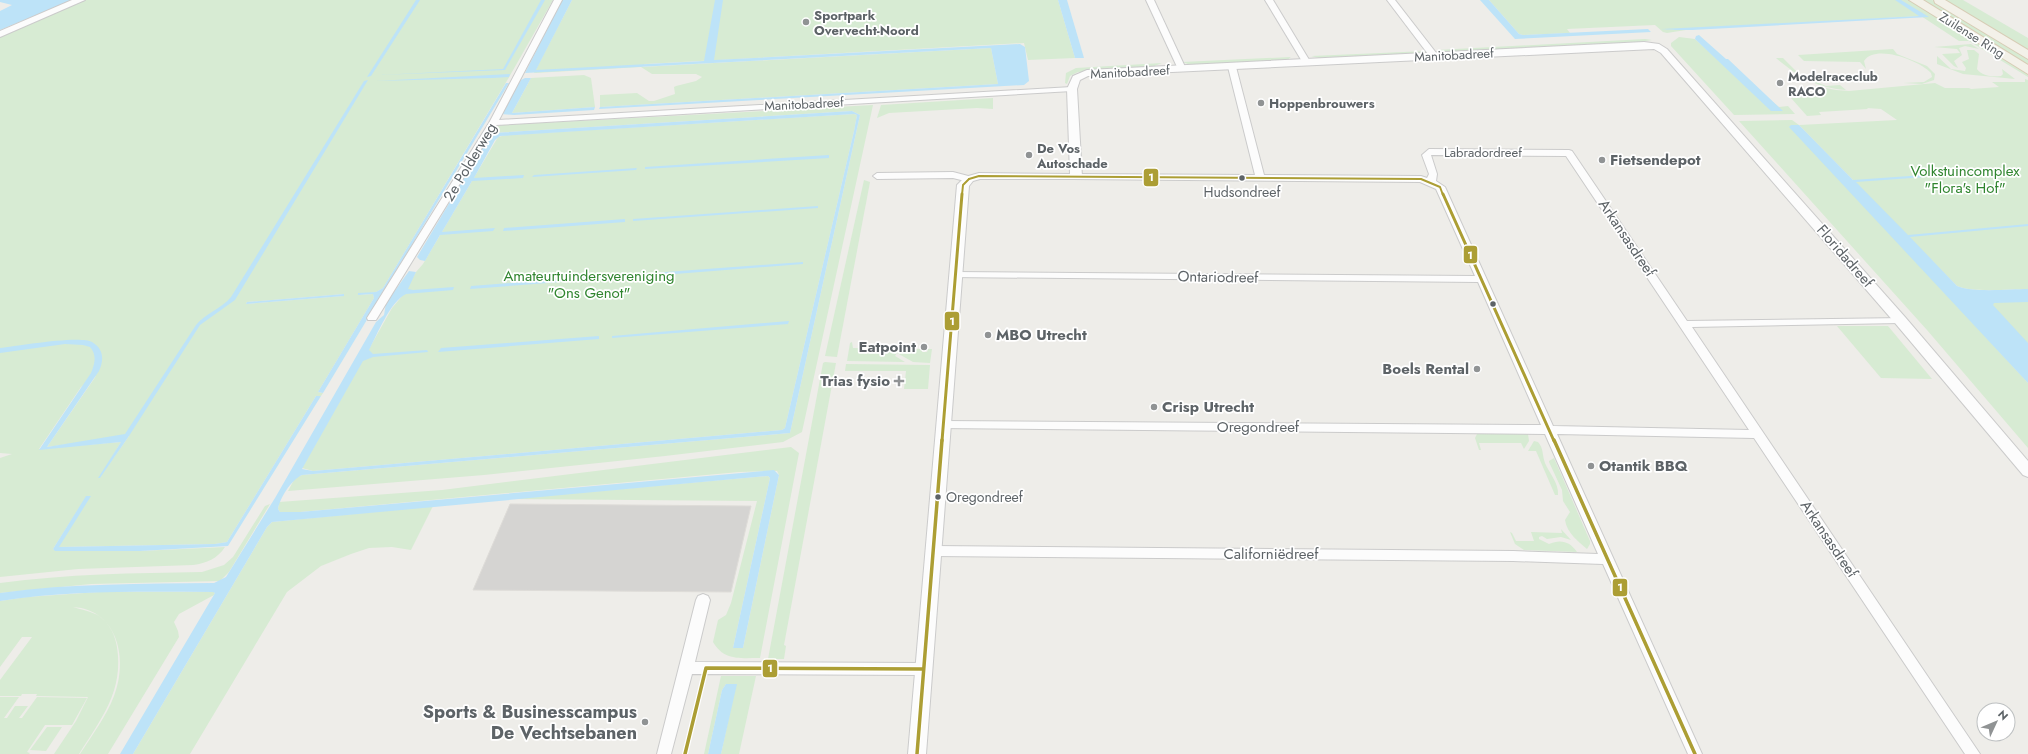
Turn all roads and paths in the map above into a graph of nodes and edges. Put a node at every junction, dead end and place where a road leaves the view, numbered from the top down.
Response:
1 (80, 0) edge
2 (558, 0) edge
3 (1150, 0) edge
4 (1269, 0) edge
5 (1391, 0) edge
6 (1915, 0) edge
7 (1937, 0) edge
8 (0, 34) edge
9 (1656, 46) joint
10 (2028, 55) edge
11 (1434, 56) junction
12 (1307, 63) junction
13 (1232, 67) junction
14 (1182, 69) junction
15 (2028, 70) edge
16 (1072, 89) junction
17 (494, 123) junction
18 (1569, 153) joint
19 (877, 176) dead end
20 (1076, 177) junction
21 (1260, 178) junction
22 (968, 179) junction
23 (1431, 182) junction
24 (955, 275) junction
25 (1481, 279) junction
26 (372, 318) dead end
27 (1900, 320) junction
28 (1685, 324) junction
29 (943, 425) junction
30 (1549, 430) junction
31 (1759, 434) junction
32 (2028, 471) edge
33 (934, 552) junction
34 (1608, 559) junction
35 (703, 600) dead end
36 (687, 668) junction
37 (923, 669) junction
38 (664, 754) edge
39 (917, 754) edge
40 (1695, 754) edge
41 (1973, 754) edge

1 - 8 street
2 - 17 street, 2e Polderweg
3 - 14 street
4 - 12 street
5 - 11 street
6 - 15 main road, Zuilense Ring
7 - 10 main road, Zuilense Ring
9 - 11 street, Manitobadreef
9 - 27 street, Floridadreef
11 - 12 street, Manitobadreef
12 - 13 street, Manitobadreef
13 - 14 street, Manitobadreef
13 - 21 street
14 - 16 street, Manitobadreef
16 - 17 street, Manitobadreef
16 - 20 street
17 - 26 street, 2e Polderweg
18 - 23 street, Labradordreef
18 - 28 street, Arkansasdreef
19 - 22 street
20 - 21 street
20 - 22 street
21 - 23 street
22 - 24 street
23 - 25 street
24 - 25 street, Ontariodreef
24 - 29 street
25 - 30 street
27 - 28 street
27 - 32 street, Floridadreef
28 - 31 street, Arkansasdreef
29 - 30 street, Oregondreef
29 - 33 street
30 - 31 street, Oregondreef
30 - 34 street
31 - 41 street, Arkansasdreef
33 - 34 street, Californiëdreef
33 - 37 street
34 - 40 street
35 - 36 street
36 - 37 street
36 - 38 street
37 - 39 street

